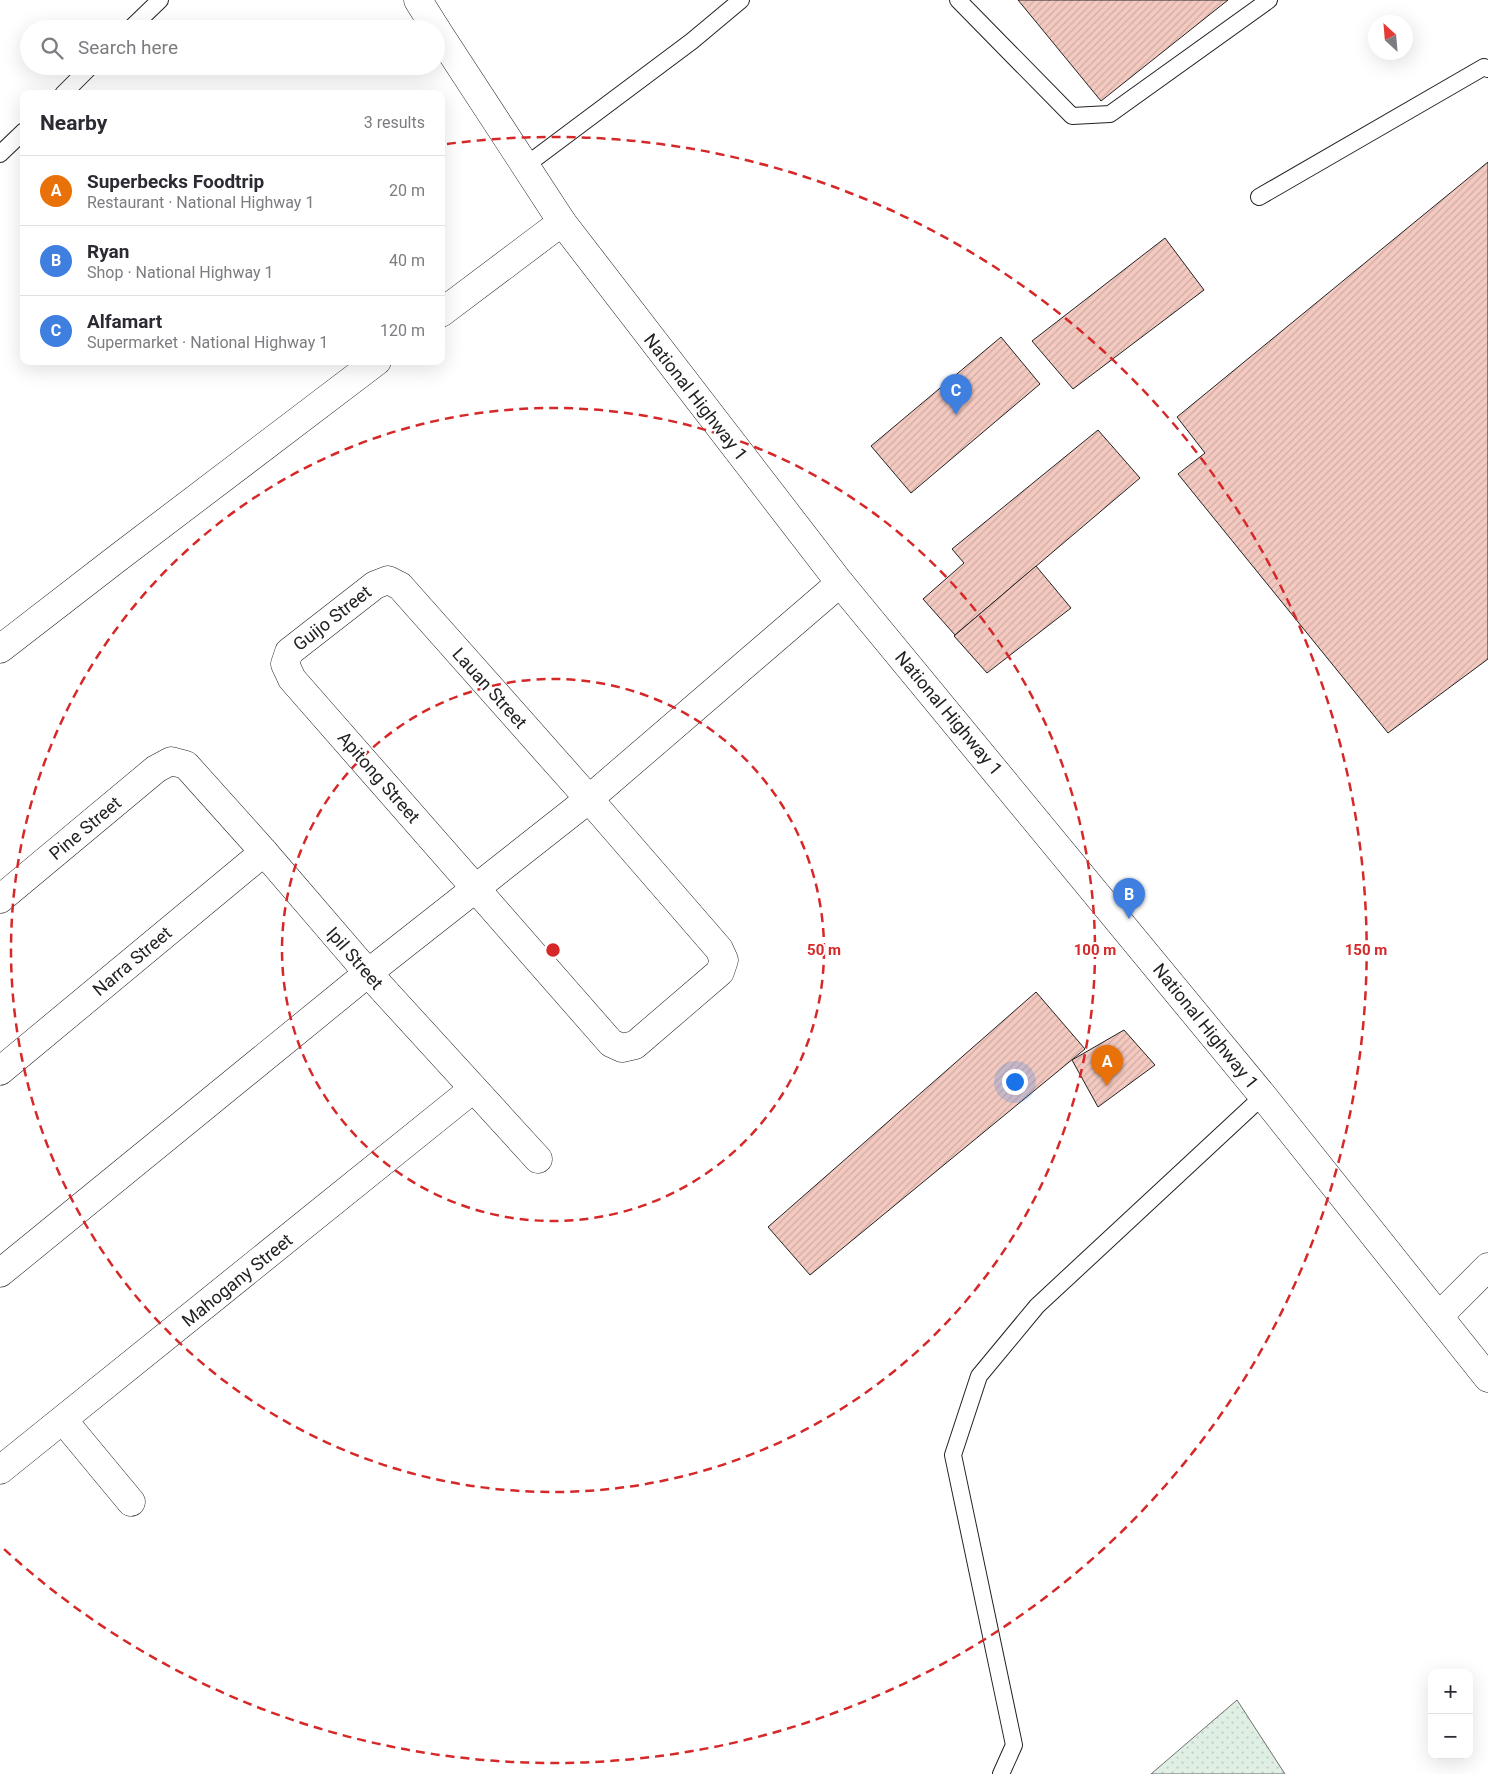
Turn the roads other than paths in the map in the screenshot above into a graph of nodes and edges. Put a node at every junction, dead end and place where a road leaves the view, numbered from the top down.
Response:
1 (160, 0) edge
2 (418, 0) edge
3 (741, 0) edge
4 (958, 0) edge
5 (1269, 0) edge
6 (139, 20) edge
7 (430, 20) edge
8 (445, 43) edge
9 (1488, 69) edge
10 (82, 75) edge
11 (66, 90) edge
12 (20, 135) edge
13 (0, 154) edge
14 (525, 166) junction
15 (1259, 197) dead end
16 (562, 222) junction
17 (445, 310) edge
18 (373, 365) edge
19 (388, 580) joint
20 (840, 583) junction
21 (0, 649) edge
22 (285, 664) joint
23 (171, 761) joint
24 (589, 799) junction
25 (264, 852) junction
26 (476, 888) junction
27 (0, 899) edge
28 (368, 973) junction
29 (0, 1071) edge
30 (473, 1090) junction
31 (1263, 1096) junction
32 (538, 1159) dead end
33 (1488, 1268) edge
34 (0, 1273) edge
35 (1439, 1316) junction
36 (1488, 1378) edge
37 (63, 1420) junction
38 (0, 1470) edge
39 (132, 1502) dead end
40 (1001, 1774) edge

1 - 6 lane
2 - 7 main road, National Highway 1
3 - 14 lane
4 - 5 lane
8 - 14 main road, National Highway 1
9 - 15 lane
10 - 11 lane
12 - 13 lane
14 - 16 main road, National Highway 1
16 - 17 main road
16 - 20 main road, National Highway 1
18 - 21 main road
19 - 22 main road, Guijo Street
19 - 24 main road, Lauan Street
20 - 24 main road
20 - 31 main road, National Highway 1
22 - 26 main road, Apitong Street
23 - 25 main road, Ipil Street
23 - 27 main road, Pine Street
24 - 26 main road
24 - 26 main road, Lauan Street
25 - 28 main road, Ipil Street
25 - 29 main road, Narra Street
26 - 28 main road
28 - 30 main road, Ipil Street
28 - 34 main road
30 - 32 main road, Ipil Street
30 - 37 main road, Mahogany Street
31 - 35 main road, National Highway 1
31 - 40 lane
33 - 35 main road
35 - 36 main road, National Highway 1
37 - 38 main road, Mahogany Street
37 - 39 main road

